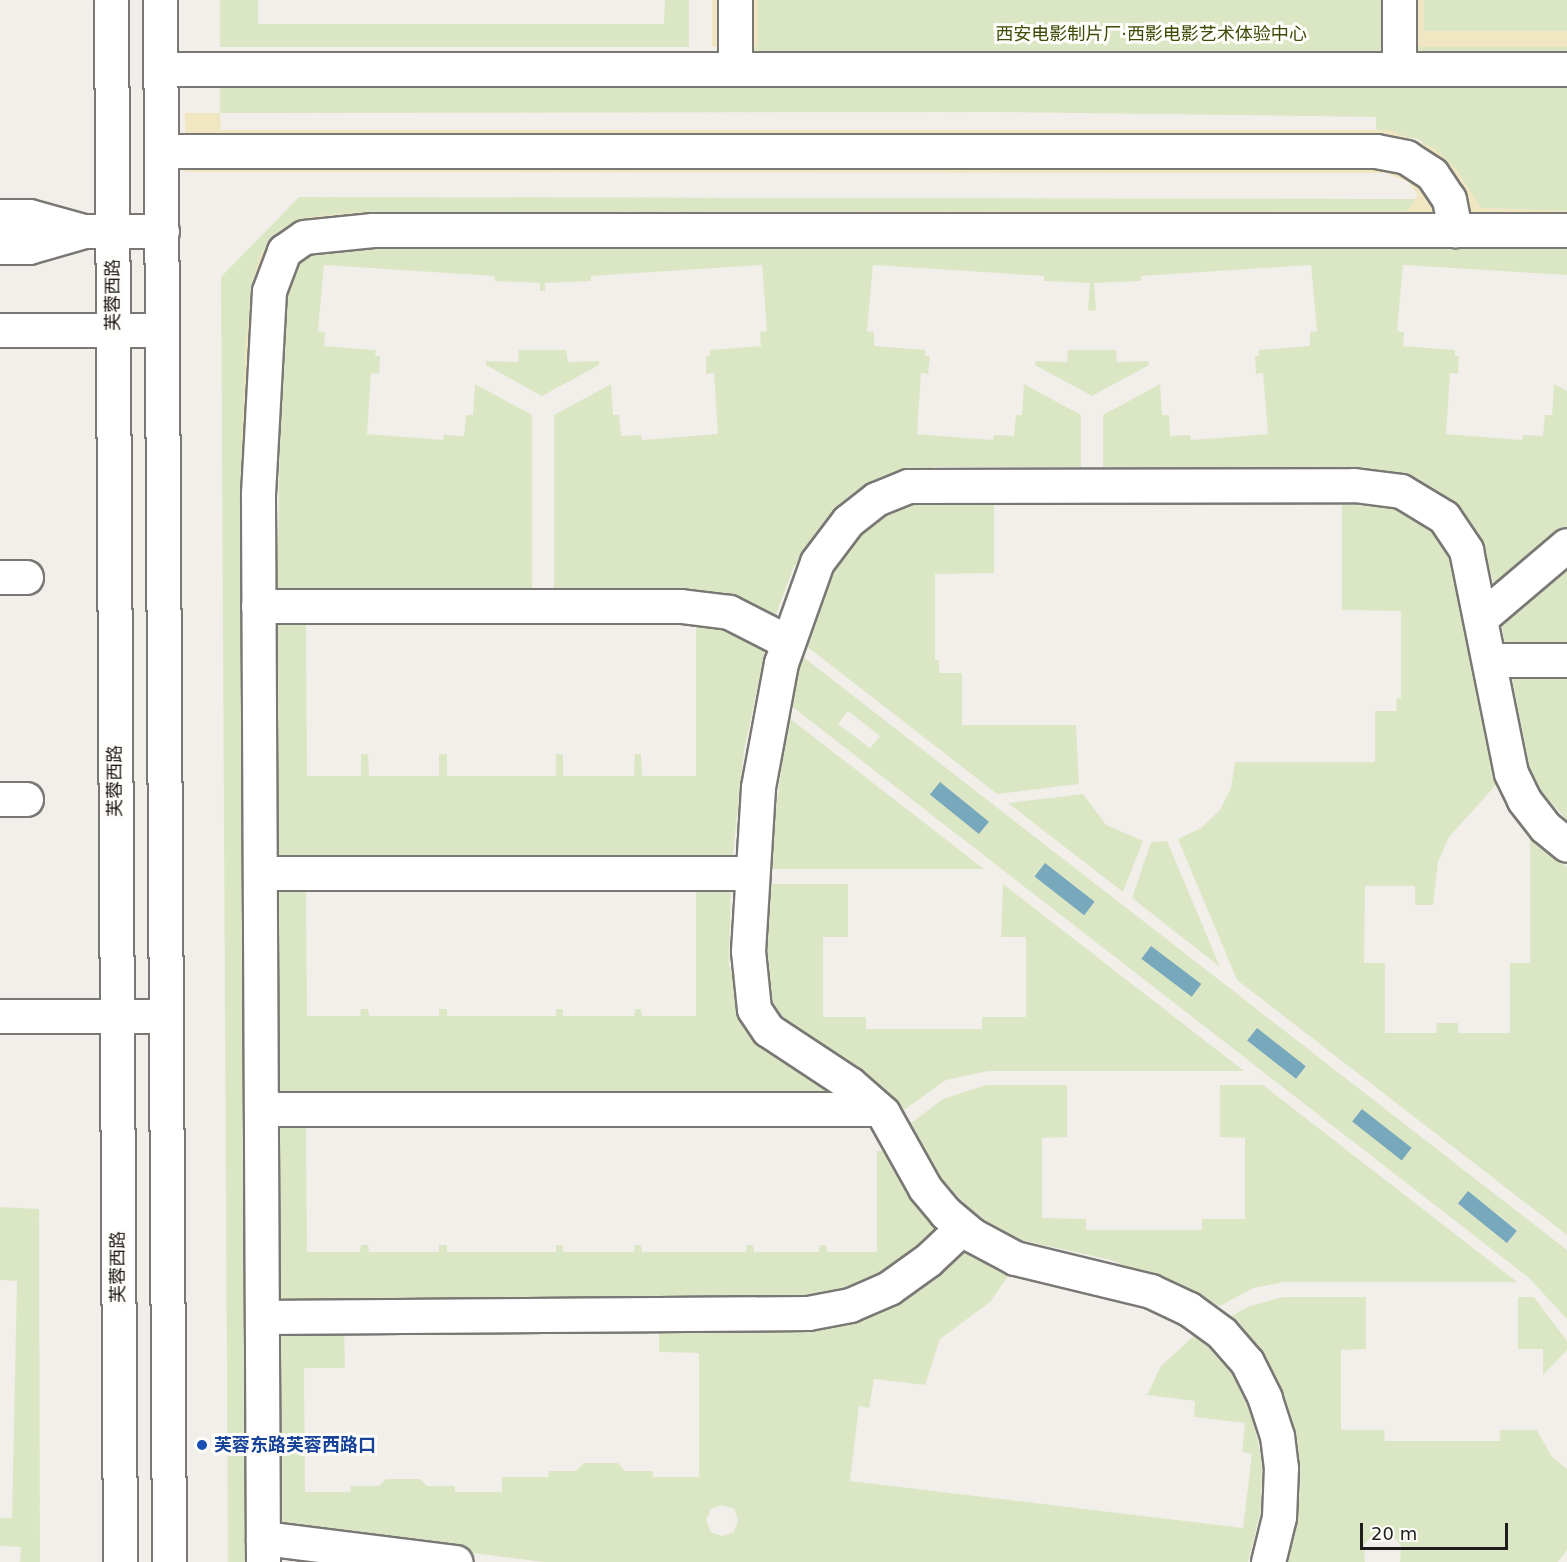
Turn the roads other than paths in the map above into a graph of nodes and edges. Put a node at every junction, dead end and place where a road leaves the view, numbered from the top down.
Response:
1 (111, 0) edge
2 (160, 0) edge
3 (735, 0) edge
4 (1399, 0) edge
5 (161, 69) junction
6 (735, 69) junction
7 (1399, 69) junction
8 (1567, 69) edge
9 (161, 151) junction
10 (0, 216) edge
11 (1455, 230) junction
12 (1567, 230) edge
13 (98, 231) junction
14 (162, 231) junction
15 (0, 247) edge
16 (0, 330) edge
17 (113, 330) junction
18 (162, 330) junction
19 (1567, 545) edge
20 (258, 606) dead end
21 (1482, 617) junction
22 (788, 642) junction
23 (1489, 660) junction
24 (1567, 660) edge
25 (1567, 845) edge
26 (260, 873) junction
27 (750, 873) junction
28 (0, 1016) edge
29 (116, 1016) junction
30 (166, 1016) junction
31 (261, 1109) junction
32 (878, 1109) junction
33 (962, 1228) junction
34 (262, 1317) junction
35 (263, 1550) edge
36 (120, 1562) edge
37 (169, 1562) edge
38 (456, 1562) edge
39 (1268, 1562) edge

1 - 13 street, 芙蓉西路
2 - 5 street
3 - 6 street
4 - 7 street
5 - 6 street
5 - 9 street
6 - 7 street
7 - 8 street
9 - 11 street
9 - 14 street
10 - 13 street
11 - 12 street
11 - 26 street
13 - 14 street
13 - 15 street
13 - 17 street, 芙蓉西路
14 - 18 street
16 - 17 street
17 - 18 street
17 - 29 street, 芙蓉西路
18 - 30 street
19 - 21 street
20 - 22 street
21 - 22 street
21 - 23 street
22 - 27 street
23 - 24 street
23 - 25 street
26 - 27 street
26 - 31 street
27 - 32 street
28 - 29 street
29 - 30 street
29 - 36 street, 芙蓉西路
30 - 37 street
31 - 32 street
31 - 34 street
32 - 33 street
33 - 34 street
33 - 39 street
34 - 35 street
35 - 38 street

